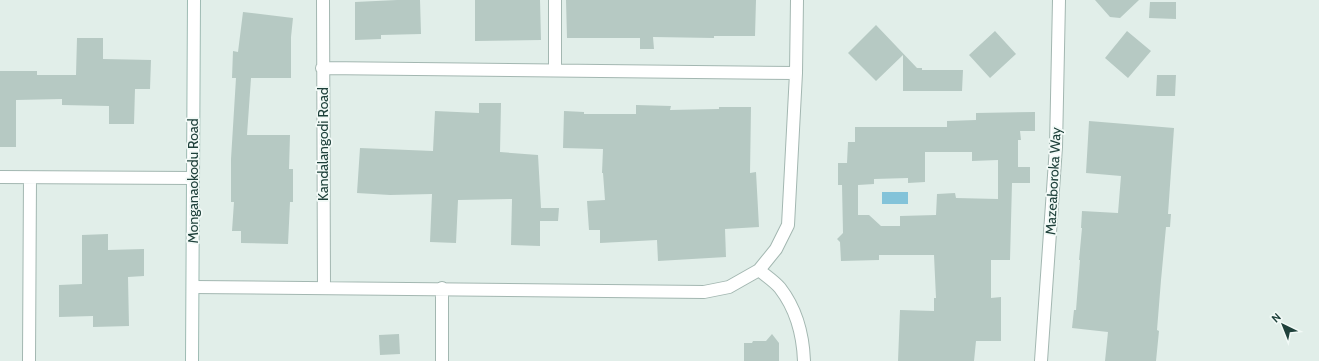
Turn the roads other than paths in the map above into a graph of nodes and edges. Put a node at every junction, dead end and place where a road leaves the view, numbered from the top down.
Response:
1 (194, 0) edge
2 (323, 0) edge
3 (555, 0) edge
4 (797, 0) edge
5 (1059, 0) edge
6 (322, 68) junction
7 (555, 70) junction
8 (796, 73) junction
9 (0, 177) edge
10 (30, 178) junction
11 (193, 178) junction
12 (759, 270) junction
13 (193, 287) junction
14 (324, 288) junction
15 (442, 288) junction
16 (28, 361) edge
17 (192, 361) edge
18 (442, 361) edge
19 (804, 361) edge
20 (1041, 361) edge

1 - 11 street, Monganaokodu Road
2 - 6 street, Kandalangodi Road
3 - 7 street
4 - 8 street
5 - 20 street, Mazeaboroka Way
6 - 7 street
6 - 14 street, Kandalangodi Road
7 - 8 street
8 - 12 street
9 - 10 street
10 - 11 street
10 - 16 street
11 - 13 street, Monganaokodu Road
12 - 15 street
12 - 19 street
13 - 14 street
13 - 17 street, Monganaokodu Road
14 - 15 street
15 - 18 street

